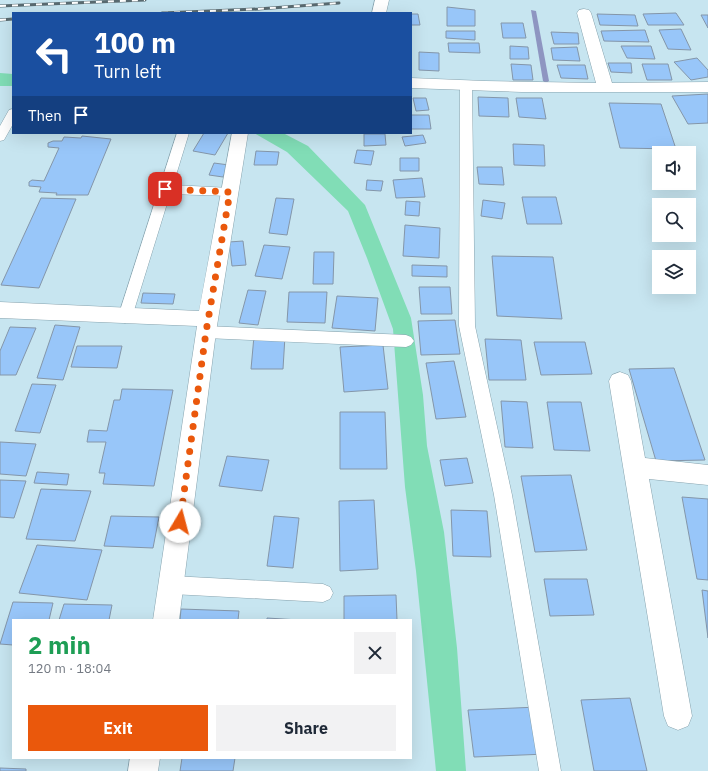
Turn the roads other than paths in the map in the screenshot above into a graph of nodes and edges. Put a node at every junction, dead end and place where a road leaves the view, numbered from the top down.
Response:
1 (382, 0) edge
2 (379, 12) edge
3 (584, 13) dead end
4 (412, 83) edge
5 (466, 87) junction
6 (708, 87) edge
7 (605, 88) junction
8 (12, 115) edge
9 (183, 134) edge
10 (240, 134) edge
11 (0, 137) edge
12 (165, 189) junction
13 (230, 192) junction
14 (1, 314) edge
15 (125, 316) junction
16 (207, 325) junction
17 (406, 341) dead end
18 (620, 381) dead end
19 (635, 467) junction
20 (708, 475) edge
21 (172, 585) junction
22 (323, 593) dead end
23 (166, 619) edge
24 (678, 716) dead end
25 (145, 759) edge
26 (143, 771) edge
27 (550, 771) edge

1 - 2 street
3 - 7 street
4 - 5 street
5 - 7 street
5 - 27 lane
6 - 7 street
8 - 11 lane
9 - 12 lane
10 - 13 street
12 - 13 lane
12 - 15 lane
13 - 16 street
14 - 15 street
15 - 16 street
16 - 17 lane
16 - 21 street
18 - 19 street
19 - 20 street
19 - 24 street
21 - 22 lane
21 - 23 street
25 - 26 street

